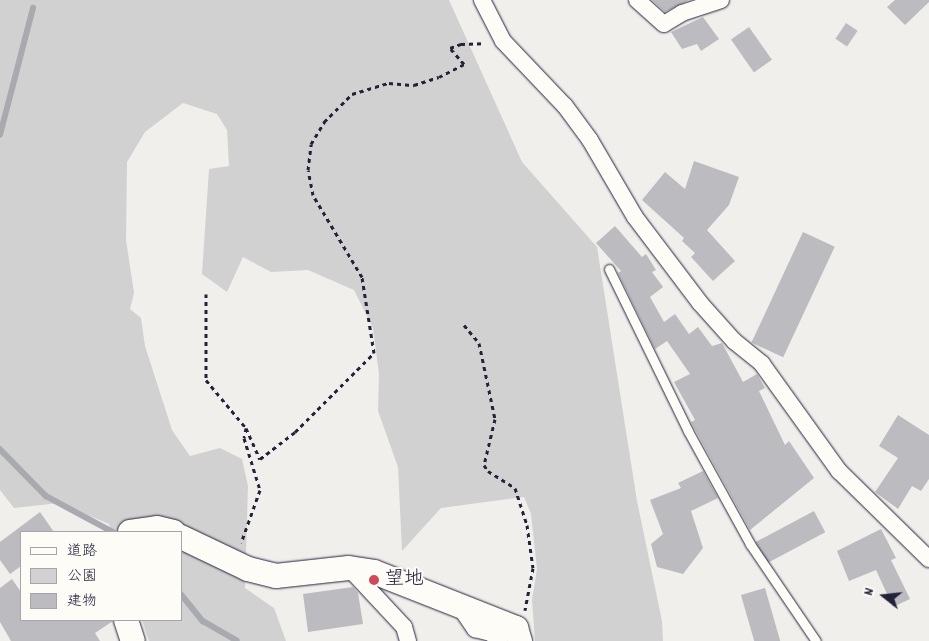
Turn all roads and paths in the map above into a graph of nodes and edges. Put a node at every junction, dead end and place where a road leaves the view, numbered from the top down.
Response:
1 (482, 0) edge
2 (637, 0) edge
3 (721, 0) edge
4 (503, 41) junction
5 (610, 269) dead end
6 (206, 294) dead end
7 (464, 325) dead end
8 (246, 428) junction
9 (137, 531) edge
10 (170, 531) edge
11 (182, 537) edge
12 (929, 559) edge
13 (234, 562) junction
14 (350, 568) junction
15 (126, 621) edge
16 (512, 637) edge
17 (133, 641) edge
18 (408, 641) edge
19 (816, 641) edge

1 - 4 street
2 - 3 street
4 - 8 path
4 - 12 street
5 - 19 lane
6 - 8 path
7 - 16 path
8 - 13 path
9 - 10 main road
11 - 13 main road
13 - 14 main road
14 - 16 main road
14 - 18 street
15 - 17 main road

